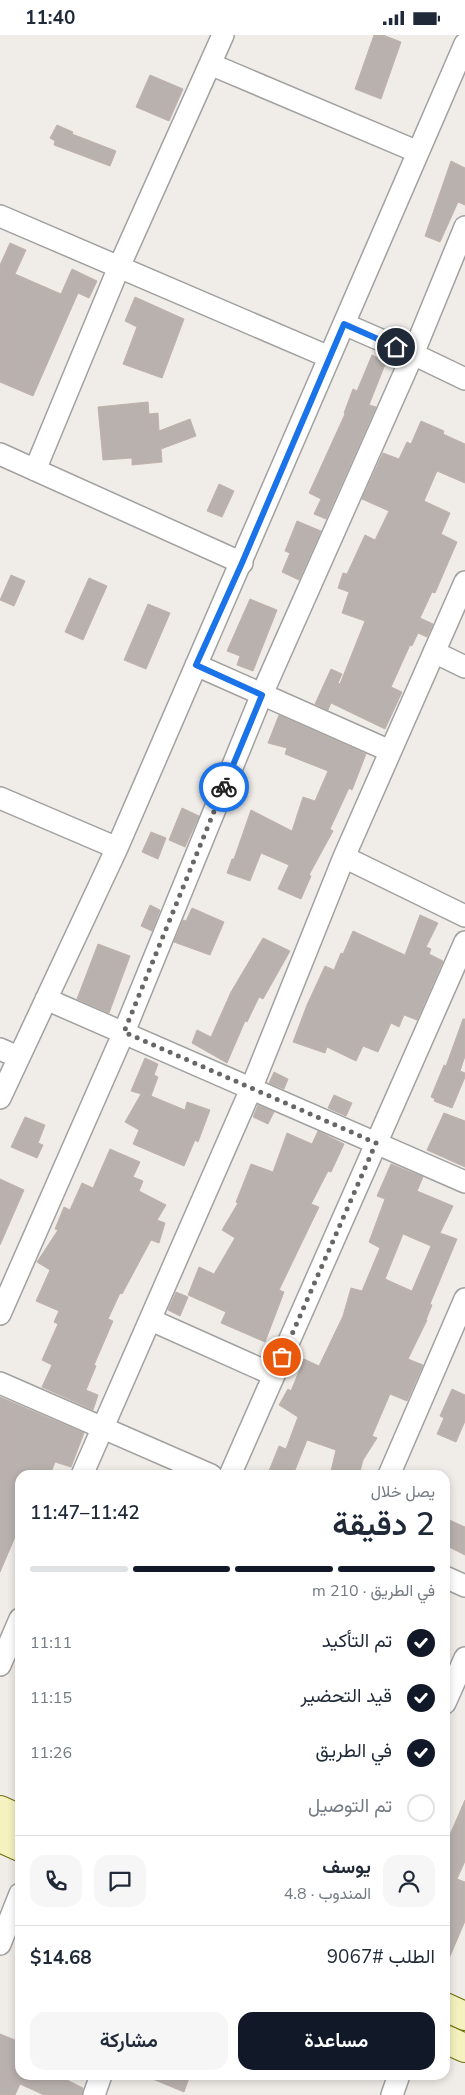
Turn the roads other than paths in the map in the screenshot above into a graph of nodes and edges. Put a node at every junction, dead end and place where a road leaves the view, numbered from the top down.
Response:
1 (222, 35) edge
2 (465, 44) edge
3 (210, 64) junction
4 (418, 152) junction
5 (0, 216) edge
6 (465, 227) edge
7 (119, 267) junction
8 (344, 324) junction
9 (413, 354) junction
10 (329, 357) junction
11 (465, 379) edge
12 (0, 454) edge
13 (35, 470) junction
14 (242, 563) junction
15 (465, 582) edge
16 (434, 652) junction
17 (196, 665) junction
18 (465, 667) edge
19 (262, 695) junction
20 (390, 751) junction
21 (0, 798) edge
22 (117, 848) junction
23 (344, 857) junction
24 (465, 916) edge
25 (465, 942) edge
26 (46, 999) junction
27 (124, 1032) junction
28 (9, 1053) edge
29 (251, 1089) junction
30 (0, 1099) edge
31 (376, 1143) junction
32 (465, 1182) edge
33 (465, 1299) edge
34 (0, 1314) edge
35 (151, 1320) junction
36 (274, 1375) junction
37 (0, 1383) edge
38 (103, 1426) junction
39 (84, 1470) edge
40 (200, 1470) edge
41 (232, 1470) edge
42 (391, 1470) edge
43 (450, 1579) edge
44 (465, 1585) edge
45 (15, 1630) edge
46 (465, 1657) edge
47 (0, 1665) edge
48 (450, 1692) edge
49 (0, 1810) edge
50 (15, 1817) edge
51 (0, 1838) edge
52 (15, 1845) edge
53 (15, 1908) edge
54 (6, 1934) edge
55 (450, 2041) edge
56 (465, 2048) edge
57 (99, 2080) edge
58 (397, 2080) edge
59 (94, 2095) edge
60 (392, 2095) edge

1 - 3 street
2 - 4 street
3 - 4 street
3 - 7 street
4 - 8 street
5 - 7 street
6 - 9 street
7 - 10 street
7 - 13 street
8 - 9 street
8 - 10 street
9 - 11 street
9 - 19 street
10 - 14 street
12 - 13 street
13 - 14 street
14 - 17 street
15 - 16 street
16 - 18 street
16 - 20 street
17 - 19 street
17 - 22 street
19 - 20 street
19 - 27 street
20 - 23 street
21 - 22 street
22 - 26 street
23 - 24 street
23 - 29 street
25 - 31 street
26 - 27 street
26 - 28 street
27 - 29 street
27 - 34 street
28 - 30 street
29 - 31 street
29 - 35 street
31 - 32 street
31 - 36 street
33 - 42 street
35 - 36 street
35 - 38 street
36 - 41 street
37 - 38 street
38 - 39 street
38 - 40 street
43 - 44 street
45 - 47 street
46 - 48 street
49 - 50 main road
51 - 52 main road
53 - 54 street
55 - 56 main road
57 - 59 street
58 - 60 street

